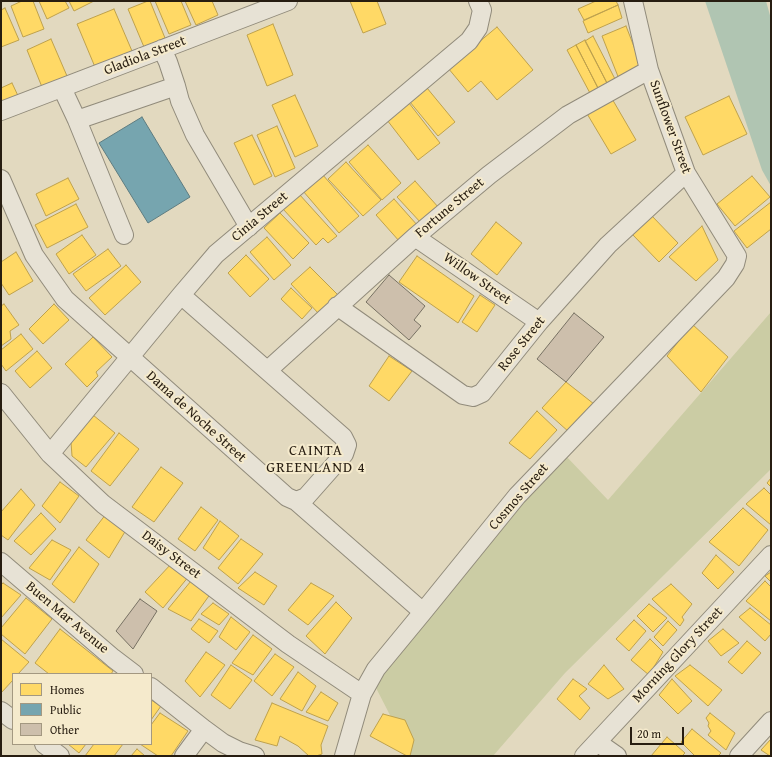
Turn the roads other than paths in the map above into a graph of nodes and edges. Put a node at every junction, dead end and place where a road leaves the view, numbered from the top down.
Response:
1 (288, 1) edge
2 (478, 1) edge
3 (633, 1) edge
4 (162, 49) junction
5 (649, 70) junction
6 (176, 86) junction
7 (62, 88) junction
8 (1, 111) edge
9 (77, 120) junction
10 (686, 173) junction
11 (1, 179) edge
12 (249, 227) junction
13 (124, 235) dead end
14 (415, 236) junction
15 (735, 264) joint
16 (181, 295) junction
17 (337, 306) junction
18 (539, 322) junction
19 (130, 357) junction
20 (268, 370) junction
21 (1, 393) edge
22 (50, 454) junction
23 (296, 501) junction
24 (771, 555) edge
25 (1, 562) edge
26 (423, 612) junction
27 (133, 673) edge
28 (152, 688) edge
29 (362, 694) junction
30 (1, 711) edge
31 (12, 719) edge
32 (771, 721) edge
33 (204, 729) junction
34 (597, 742) junction
35 (45, 745) edge
36 (60, 756) edge
37 (184, 756) edge
38 (255, 756) edge
39 (344, 756) edge
40 (584, 756) edge
41 (616, 756) edge
42 (739, 756) edge

1 - 4 street, Gladiola Street
2 - 12 street, Cinia Street
3 - 5 street, Sunflower Street
4 - 6 street
4 - 7 street, Gladiola Street
5 - 10 street, Sunflower Street
5 - 14 street, Fortune Street
6 - 9 street
6 - 12 street
7 - 8 street, Gladiola Street
7 - 9 street
9 - 13 street
10 - 15 street, Sunflower Street
10 - 18 street, Rose Street
11 - 19 street, Dama de Noche Street
12 - 16 street, Cinia Street
14 - 17 street, Fortune Street
14 - 18 street, Willow Street
15 - 26 street, Cosmos Street
16 - 19 street, Cinia Street
16 - 20 street
17 - 18 street, Rose Street
17 - 20 street, Fortune Street
19 - 22 street, Cinia Street
19 - 23 street, Dama de Noche Street
20 - 23 street
21 - 22 street, Daisy Street
22 - 29 street, Daisy Street
23 - 26 street, Dama de Noche Street
24 - 34 street, Morning Glory Street
25 - 27 street, Buen Mar Avenue
26 - 29 street, Cosmos Street
28 - 33 street
29 - 39 street, Cosmos Street
30 - 31 street
32 - 42 street
33 - 37 street
33 - 38 street
34 - 40 street, Morning Glory Street
34 - 41 street
35 - 36 street

